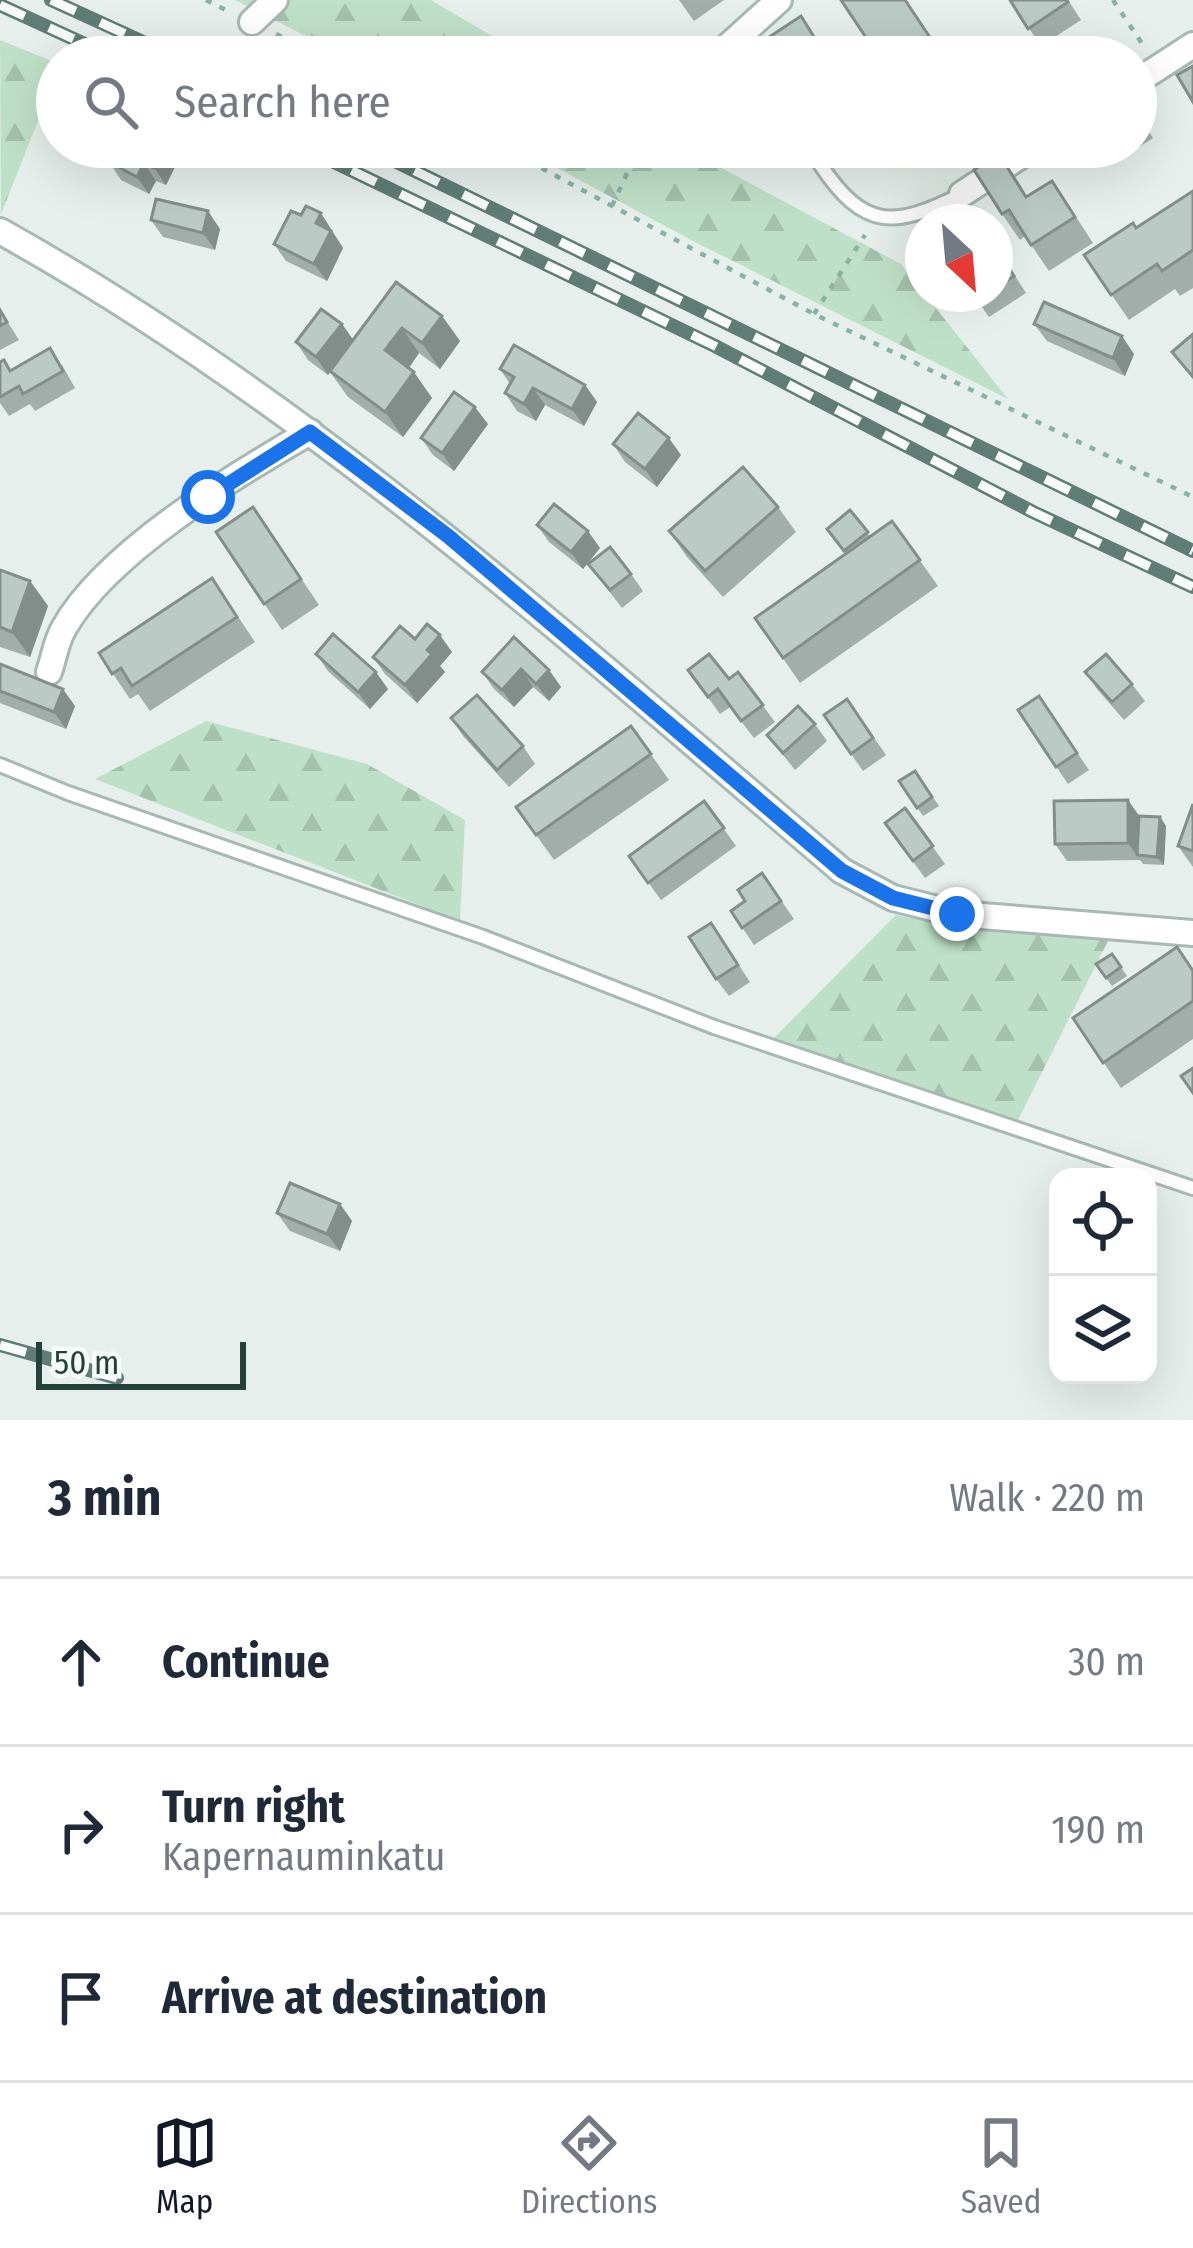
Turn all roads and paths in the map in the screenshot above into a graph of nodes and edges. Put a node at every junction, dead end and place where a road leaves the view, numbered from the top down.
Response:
1 (275, 0) edge
2 (779, 0) edge
3 (1112, 0) edge
4 (252, 22) dead end
5 (739, 36) edge
6 (1136, 36) edge
7 (1193, 45) edge
8 (1158, 68) edge
9 (542, 168) edge
10 (630, 168) edge
11 (823, 168) edge
12 (1002, 168) edge
13 (962, 194) joint
14 (613, 206) junction
15 (880, 217) junction
16 (0, 231) edge
17 (814, 314) junction
18 (310, 432) junction
19 (1193, 496) edge
20 (49, 672) dead end
21 (0, 765) edge
22 (1193, 934) edge
23 (1193, 1188) edge

1 - 4 street
2 - 5 street
3 - 6 path
7 - 8 street
9 - 14 path
10 - 14 path
11 - 15 lane
12 - 13 street
13 - 15 lane
14 - 17 path
15 - 17 path
16 - 18 street
17 - 19 path
18 - 20 street
18 - 22 street
21 - 23 lane

